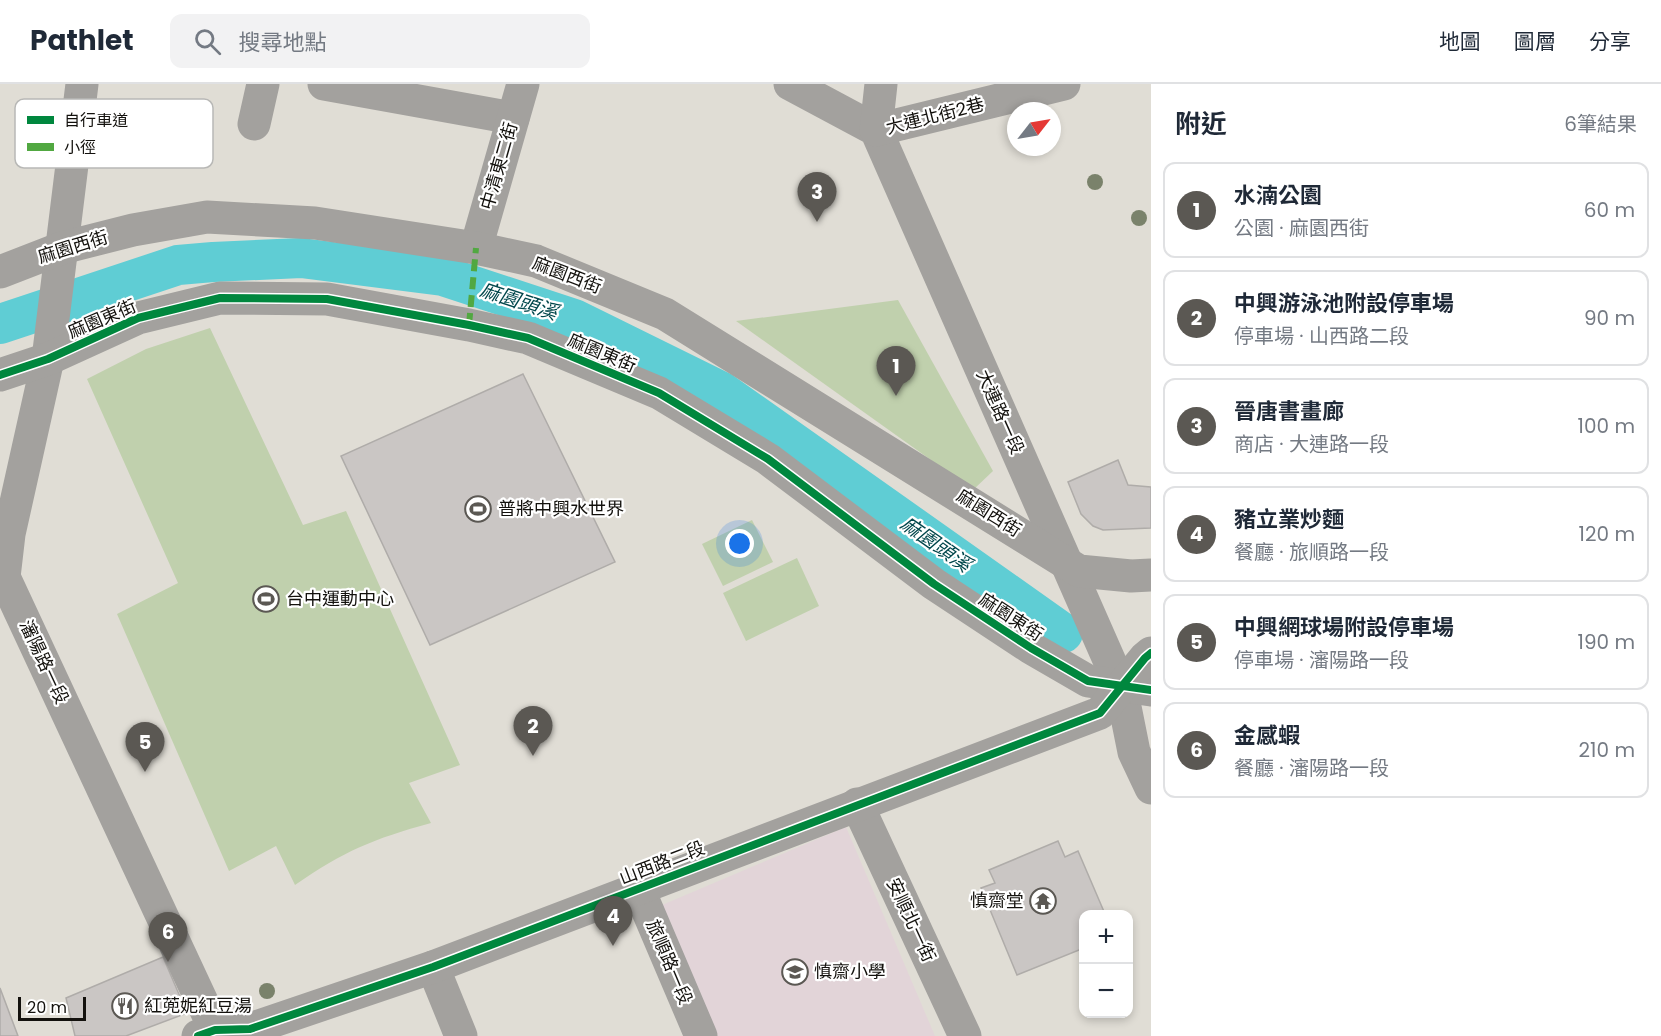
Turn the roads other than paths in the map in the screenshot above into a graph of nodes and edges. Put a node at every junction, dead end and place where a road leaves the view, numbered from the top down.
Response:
1 (82, 84) edge
2 (262, 84) edge
3 (324, 84) edge
4 (523, 84) edge
5 (790, 84) edge
6 (881, 84) edge
7 (1064, 84) edge
8 (80, 99) edge
9 (513, 118) junction
10 (254, 124) dead end
11 (876, 130) junction
12 (72, 168) edge
13 (476, 248) junction
14 (60, 260) junction
15 (0, 272) edge
16 (50, 344) junction
17 (0, 375) edge
18 (1069, 565) junction
19 (1151, 575) edge
20 (1151, 653) edge
21 (1136, 688) edge
22 (1151, 788) edge
23 (857, 804) junction
24 (638, 888) junction
25 (433, 967) junction
26 (210, 1034) edge
27 (461, 1036) edge
28 (701, 1036) edge
29 (965, 1036) edge

1 - 8 street, 瀋陽路一段
2 - 10 street
3 - 9 street
4 - 9 street, 中清東二街
5 - 11 street
6 - 11 street
7 - 11 street, 大連北街2巷
9 - 13 street, 中清東二街
11 - 18 street, 大連路一段
12 - 14 street, 瀋陽路一段
13 - 14 street, 麻園西街
13 - 18 street, 麻園西街
14 - 15 street, 麻園西街
14 - 16 street, 瀋陽路一段
16 - 17 street, 麻園東街
16 - 21 street, 麻園東街
16 - 26 street, 瀋陽路一段
18 - 19 street, 麻園西街
18 - 21 street, 大連路一段
20 - 21 street, 山西路二段
21 - 22 street, 大連路一段
21 - 23 street, 山西路二段
23 - 24 street, 山西路二段
23 - 29 street, 安順北一街
24 - 25 street, 山西路二段
24 - 28 street, 旅順路一段
25 - 26 street, 山西路二段
25 - 27 street

